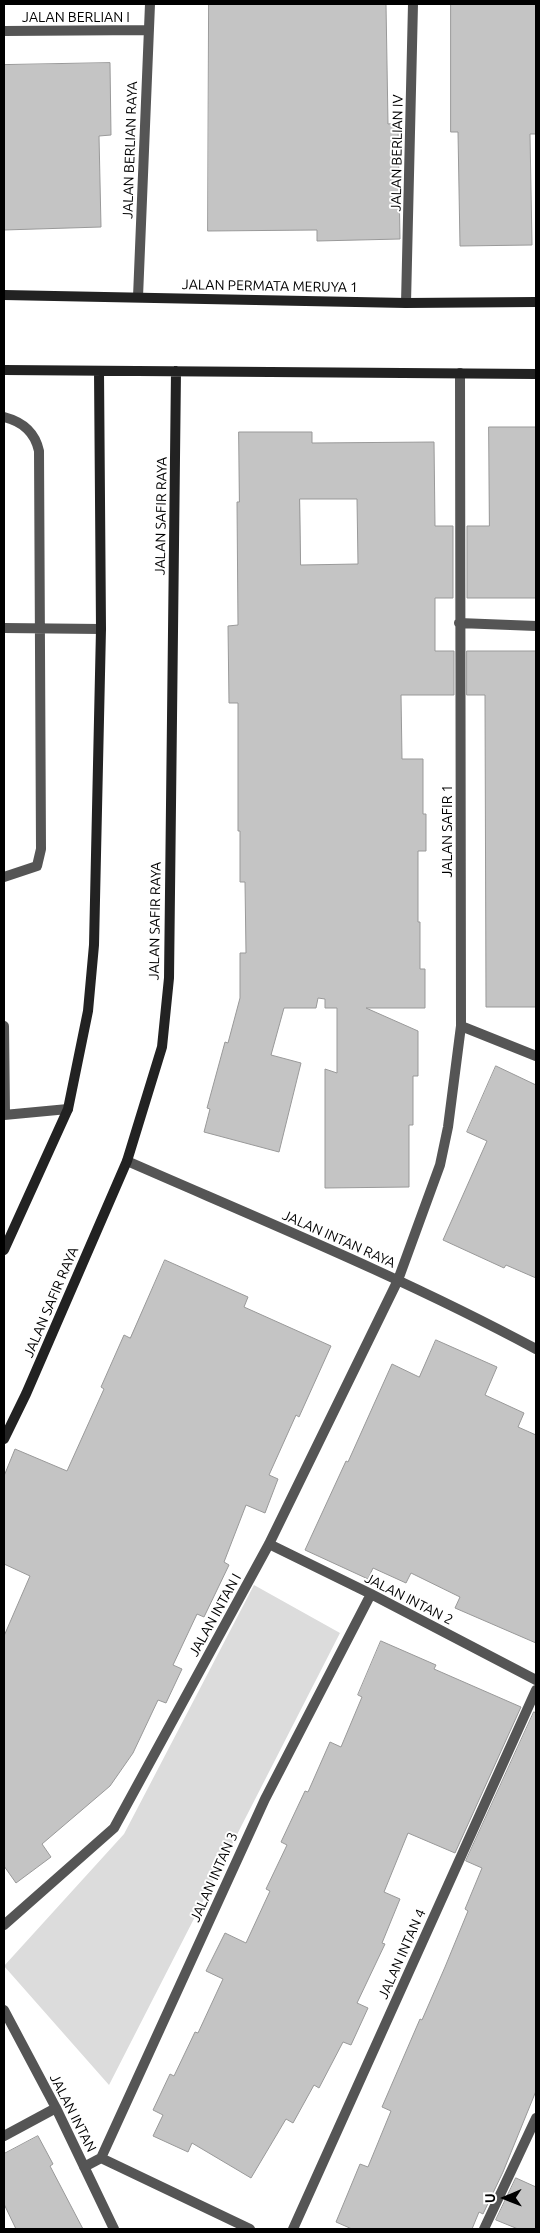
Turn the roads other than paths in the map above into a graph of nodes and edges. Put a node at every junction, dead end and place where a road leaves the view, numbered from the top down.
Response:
1 (150, 4) edge
2 (413, 4) edge
3 (149, 30) junction
4 (4, 31) edge
5 (4, 295) edge
6 (138, 297) junction
7 (536, 302) edge
8 (406, 303) junction
9 (4, 370) edge
10 (99, 371) junction
11 (176, 371) junction
12 (460, 373) junction
13 (536, 374) edge
14 (4, 417) edge
15 (459, 623) junction
16 (536, 626) edge
17 (4, 628) edge
18 (40, 628) junction
19 (102, 629) junction
20 (4, 877) edge
21 (4, 1026) edge
22 (461, 1026) junction
23 (536, 1056) edge
24 (68, 1109) junction
25 (4, 1115) edge
26 (127, 1161) junction
27 (4, 1250) edge
28 (398, 1280) junction
29 (536, 1349) edge
30 (4, 1439) edge
31 (268, 1544) junction
32 (371, 1594) junction
33 (536, 1680) edge
34 (536, 1690) edge
35 (4, 1925) edge
36 (4, 2010) edge
37 (56, 2108) junction
38 (536, 2118) edge
39 (4, 2136) edge
40 (101, 2158) junction
41 (84, 2167) junction
42 (114, 2229) edge
43 (250, 2229) edge
44 (293, 2229) edge
45 (484, 2229) edge

1 - 3 street, JALAN BERLIAN RAYA
2 - 8 street, JALAN BERLIAN IV
3 - 4 street, JALAN BERLIAN I
3 - 6 street, JALAN BERLIAN RAYA
5 - 6 street, JALAN PERMATA MERUYA 1
6 - 8 street, JALAN PERMATA MERUYA 1
7 - 8 street, JALAN PERMATA MERUYA 1
9 - 10 street
10 - 11 street
10 - 19 street
11 - 12 street
11 - 26 street, JALAN SAFIR RAYA
12 - 13 street
12 - 15 street, JALAN SAFIR 1
14 - 18 street
15 - 16 street
15 - 22 street, JALAN SAFIR 1
17 - 18 street
18 - 19 street
18 - 20 street
19 - 24 street
21 - 25 street
22 - 23 street
22 - 28 street, JALAN SAFIR 1
24 - 25 street
24 - 27 street
26 - 28 street, JALAN INTAN RAYA
26 - 30 street, JALAN SAFIR RAYA
28 - 29 street, JALAN INTAN RAYA
28 - 31 street, JALAN INTAN I
31 - 32 street, JALAN INTAN 2
31 - 35 street, JALAN INTAN I
32 - 33 street, JALAN INTAN 2
32 - 40 street, JALAN INTAN 3
34 - 44 street, JALAN INTAN 4
36 - 37 street, JALAN INTAN
37 - 39 street
37 - 41 street, JALAN INTAN
38 - 45 street
40 - 41 street
40 - 43 street
41 - 42 street, JALAN INTAN

